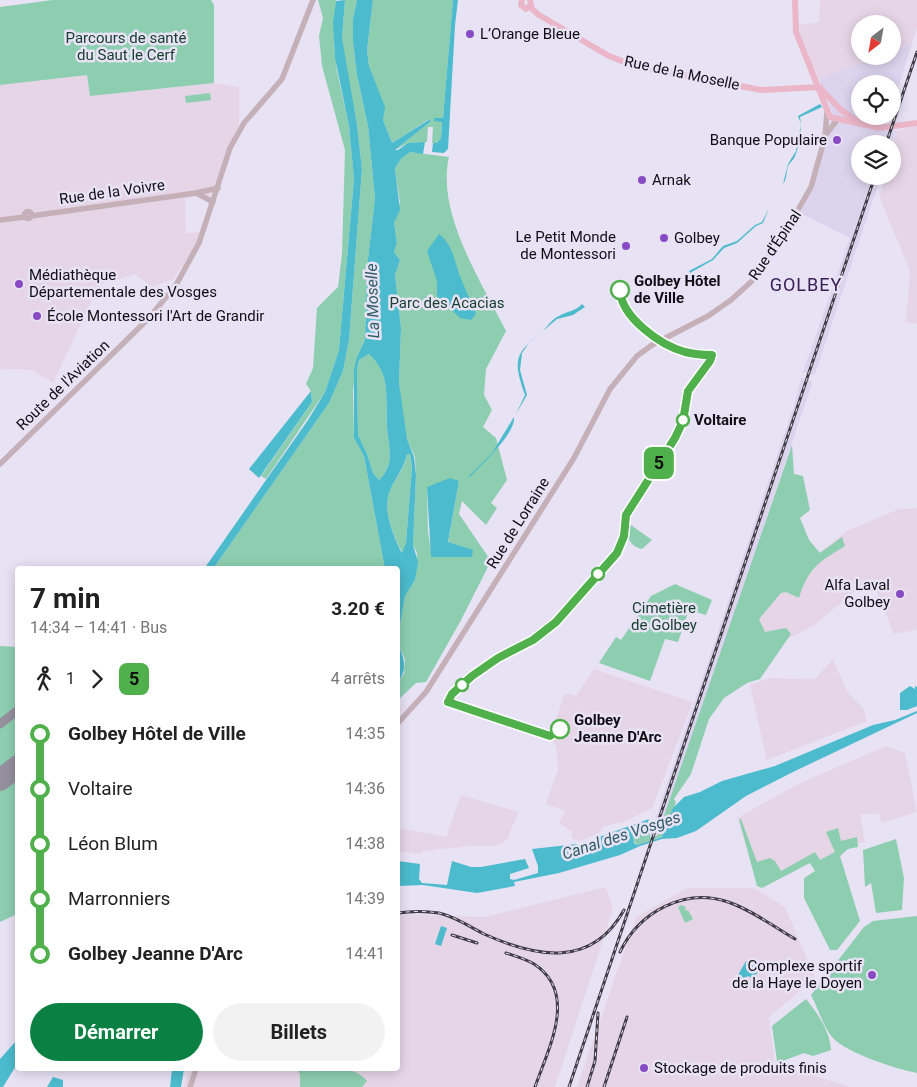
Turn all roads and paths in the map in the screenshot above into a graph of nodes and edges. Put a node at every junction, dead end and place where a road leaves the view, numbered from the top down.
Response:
1 (312, 0) edge
2 (796, 0) edge
3 (520, 1) edge
4 (530, 3) edge
5 (820, 87) junction
6 (841, 110) junction
7 (827, 112) junction
8 (851, 116) edge
9 (837, 120) junction
10 (851, 122) edge
11 (917, 123) edge
12 (871, 125) edge
13 (825, 138) junction
14 (218, 188) junction
15 (207, 191) junction
16 (196, 193) junction
17 (216, 195) junction
18 (213, 202) junction
19 (0, 220) edge
20 (662, 340) joint
21 (0, 464) edge
22 (400, 721) edge
23 (195, 1071) edge
24 (190, 1087) edge

1 - 14 street, Route de l'Aviation
2 - 5 main road
3 - 4 main road, Rue de la Moselle
4 - 5 main road, Rue de la Moselle
5 - 6 main road
5 - 7 main road, Rue d'Épinal
6 - 7 main road
6 - 8 main road
6 - 9 main road
7 - 9 main road
7 - 13 street, Rue d'Épinal
9 - 10 main road
9 - 13 street, Rue d'Épinal
11 - 12 main road
13 - 20 street, Rue d'Épinal
14 - 15 street, Rue de la Voivre
14 - 17 street, Route de l'Aviation
15 - 16 street, Rue de la Voivre
15 - 17 street
16 - 18 street
16 - 19 street, Rue de la Voivre
17 - 18 street, Route de l'Aviation
18 - 21 street, Route de l'Aviation
20 - 22 street, Rue de Lorraine
23 - 24 street

